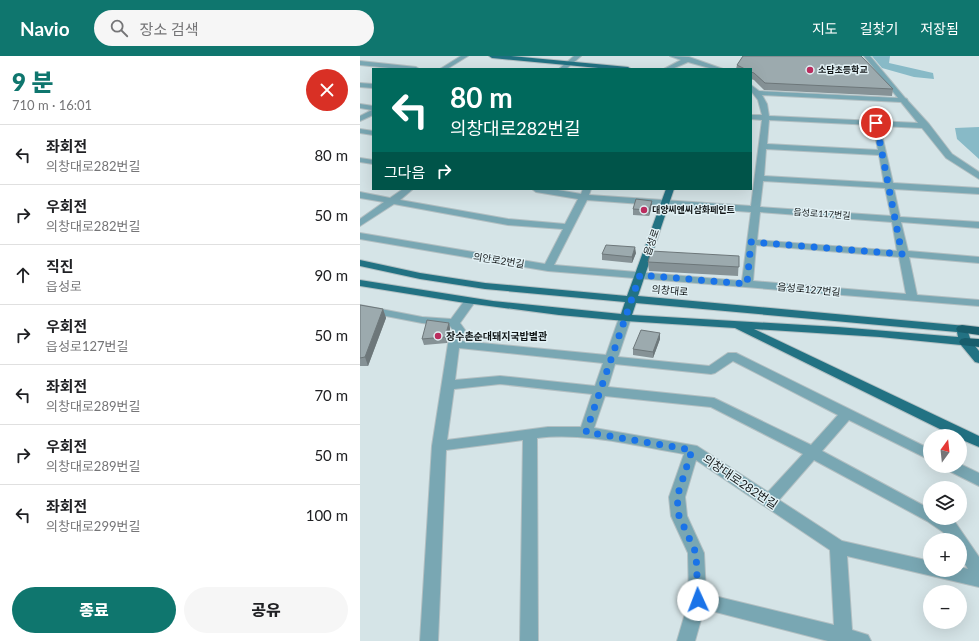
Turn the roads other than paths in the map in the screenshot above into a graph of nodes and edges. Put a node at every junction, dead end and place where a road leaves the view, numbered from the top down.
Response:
1 (465, 56) edge
2 (492, 56) edge
3 (578, 56) edge
4 (673, 56) edge
5 (868, 56) edge
6 (690, 58) edge
7 (360, 63) edge
8 (568, 63) junction
9 (407, 68) edge
10 (445, 68) edge
11 (563, 68) edge
12 (618, 68) edge
13 (669, 68) edge
14 (717, 68) edge
15 (360, 85) edge
16 (372, 86) edge
17 (881, 86) edge
18 (894, 87) junction
19 (752, 88) edge
20 (758, 93) junction
21 (905, 100) junction
22 (360, 106) edge
23 (372, 108) edge
24 (372, 113) edge
25 (752, 116) edge
26 (766, 117) junction
27 (360, 119) edge
28 (876, 123) junction
29 (926, 126) junction
30 (360, 131) edge
31 (372, 133) edge
32 (763, 146) junction
33 (882, 153) junction
34 (360, 160) edge
35 (372, 162) edge
36 (979, 176) edge
37 (759, 178) junction
38 (889, 186) junction
39 (408, 190) edge
40 (548, 190) edge
41 (670, 190) edge
42 (979, 191) edge
43 (586, 193) edge
44 (360, 195) edge
45 (392, 201) junction
46 (665, 202) junction
47 (755, 210) junction
48 (895, 219) junction
49 (360, 223) edge
50 (979, 225) edge
51 (569, 227) junction
52 (360, 236) edge
53 (751, 242) junction
54 (902, 254) junction
55 (979, 260) edge
56 (360, 263) edge
57 (548, 268) junction
58 (640, 275) junction
59 (360, 283) edge
60 (747, 284) junction
61 (912, 298) junction
62 (632, 299) junction
63 (469, 302) junction
64 (979, 303) edge
65 (360, 308) edge
66 (625, 318) junction
67 (454, 323) junction
68 (733, 324) junction
69 (962, 329) junction
70 (979, 330) edge
71 (965, 342) junction
72 (979, 343) edge
73 (454, 344) junction
74 (979, 359) edge
75 (611, 360) junction
76 (448, 385) junction
77 (601, 390) junction
78 (847, 414) junction
79 (586, 432) junction
80 (530, 434) junction
81 (979, 442) edge
82 (439, 446) junction
83 (692, 450) junction
84 (812, 452) junction
85 (923, 452) edge
86 (966, 473) edge
87 (979, 480) edge
88 (769, 501) junction
89 (923, 512) edge
90 (945, 525) edge
91 (953, 533) edge
92 (838, 548) junction
93 (967, 553) edge
94 (923, 566) edge
95 (979, 571) edge
96 (967, 576) edge
97 (979, 579) edge
98 (698, 600) junction
99 (844, 639) edge
100 (430, 641) edge
101 (529, 641) edge
102 (686, 641) edge
103 (862, 641) edge

1 - 10 street
2 - 8 main road
3 - 8 street
4 - 6 street
5 - 18 street
6 - 13 street
6 - 14 street
7 - 9 street
8 - 11 street
8 - 12 main road
15 - 16 street
17 - 18 street
18 - 21 street
19 - 20 street
20 - 21 street
20 - 26 street
21 - 29 street
22 - 23 street
24 - 27 street
25 - 26 street
26 - 28 street
26 - 32 street
28 - 29 street
28 - 33 street
29 - 36 street
30 - 31 street
32 - 33 street
32 - 37 street
33 - 38 street
34 - 35 street
37 - 38 street
37 - 47 street
38 - 42 street
38 - 48 street
39 - 45 street
40 - 43 street, 읍성로117번길
41 - 46 main road, 읍성로
43 - 46 street, 읍성로117번길
43 - 51 street
44 - 45 street
45 - 49 street
45 - 51 street
46 - 47 street, 읍성로117번길
46 - 58 main road, 읍성로
47 - 48 street, 읍성로117번길
47 - 53 street
48 - 50 street, 읍성로117번길
48 - 54 street
51 - 57 street
52 - 57 street, 의안로2번길
53 - 54 street
53 - 60 street
54 - 55 street
54 - 61 street
56 - 62 main road, 의창대로
57 - 58 street, 의안로2번길
58 - 60 street, 읍성로127번길
58 - 62 main road, 읍성로
59 - 63 main road
60 - 61 street, 읍성로127번길
61 - 64 street, 읍성로127번길
62 - 66 main road, 읍성로
62 - 69 main road, 의창대로
63 - 66 main road
63 - 67 street
65 - 67 street
66 - 68 main road
66 - 75 street
67 - 73 street
68 - 71 main road
68 - 81 main road
69 - 70 highway, 의창대로
69 - 71 main road
71 - 72 highway
71 - 74 main road
73 - 75 street
73 - 76 street
75 - 77 street
75 - 78 street
76 - 77 street
76 - 82 street
77 - 79 street
77 - 84 street
78 - 84 street
78 - 85 street
79 - 80 street, 의창대로282번길
79 - 83 street, 의창대로282번길
80 - 82 street, 의창대로282번길
80 - 101 street
82 - 100 street
83 - 88 street, 의창대로282번길
83 - 98 street
84 - 88 street
84 - 89 street
86 - 87 street
88 - 92 street, 의창대로282번길
90 - 91 street
92 - 94 street
92 - 99 street
93 - 95 street
96 - 97 street
98 - 99 street
98 - 102 street
99 - 103 street

